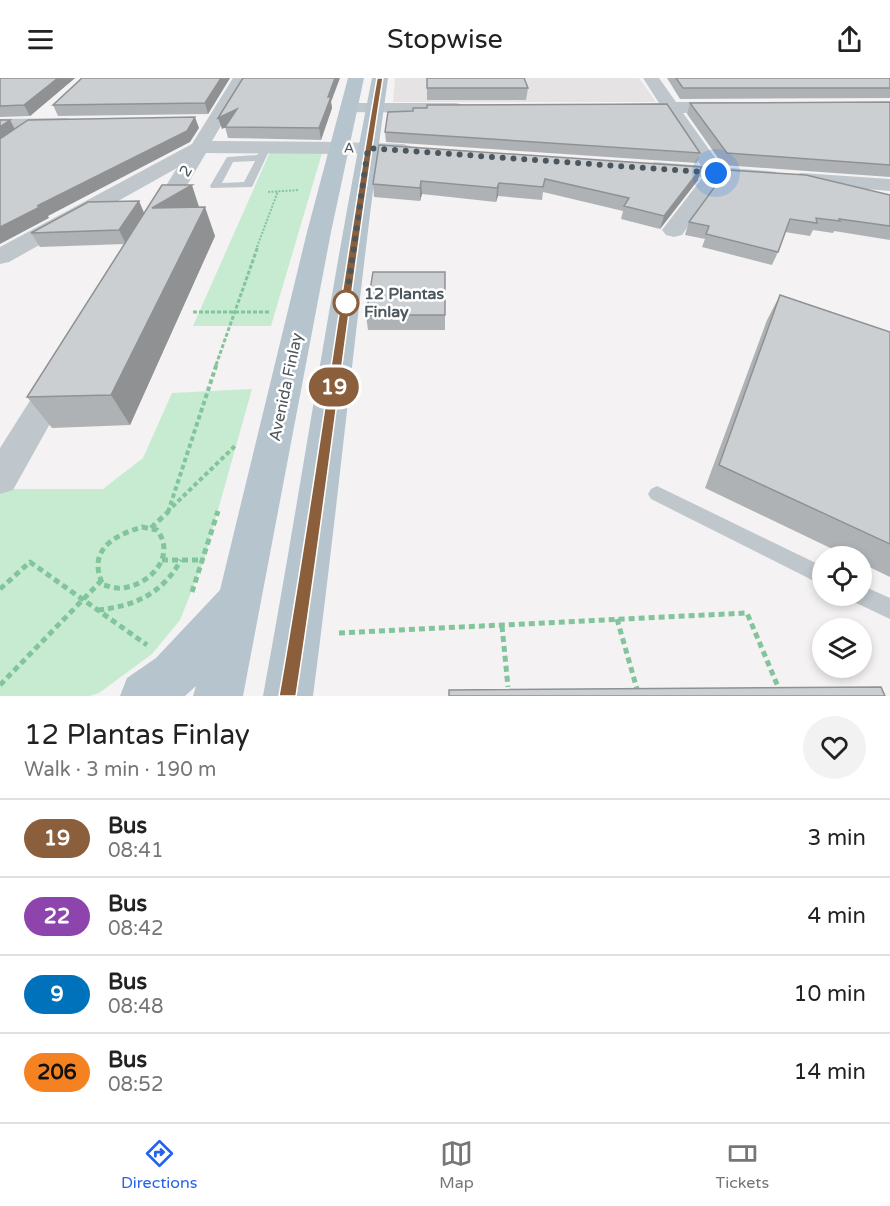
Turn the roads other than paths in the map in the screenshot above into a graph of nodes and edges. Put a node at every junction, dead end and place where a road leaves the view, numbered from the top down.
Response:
1 (241, 78) edge
2 (651, 78) edge
3 (365, 93) edge
4 (752, 106) edge
5 (672, 107) junction
6 (53, 108) edge
7 (470, 108) edge
8 (613, 108) edge
9 (36, 123) junction
10 (84, 123) edge
11 (0, 124) edge
12 (18, 136) edge
13 (200, 147) junction
14 (353, 148) junction
15 (423, 151) edge
16 (263, 152) junction
17 (633, 167) edge
18 (716, 173) junction
19 (801, 179) junction
20 (890, 185) edge
21 (890, 200) edge
22 (674, 230) dead end
23 (145, 238) edge
24 (0, 257) edge
25 (73, 358) edge
26 (0, 479) edge
27 (657, 494) dead end
28 (812, 571) edge
29 (872, 600) edge
30 (242, 601) junction
31 (890, 609) edge
32 (145, 696) edge
33 (218, 696) edge
34 (288, 696) edge

1 - 13 street, 2
2 - 5 street
3 - 7 street
3 - 14 main road, Avenida Finlay
4 - 5 street
5 - 8 street
5 - 18 street
6 - 9 street
9 - 10 street
9 - 11 street
9 - 12 lane
13 - 16 street, A
13 - 23 street, 2
13 - 24 street
14 - 15 street, A
14 - 16 street, A
14 - 30 main road, Avenida Finlay
14 - 34 main road, Avenida Finlay
16 - 16 lane
17 - 18 street
18 - 19 street
18 - 22 street
19 - 20 street
19 - 21 street
25 - 26 street
27 - 28 lane
29 - 31 lane
30 - 32 main road
30 - 33 main road, Avenida Finlay

